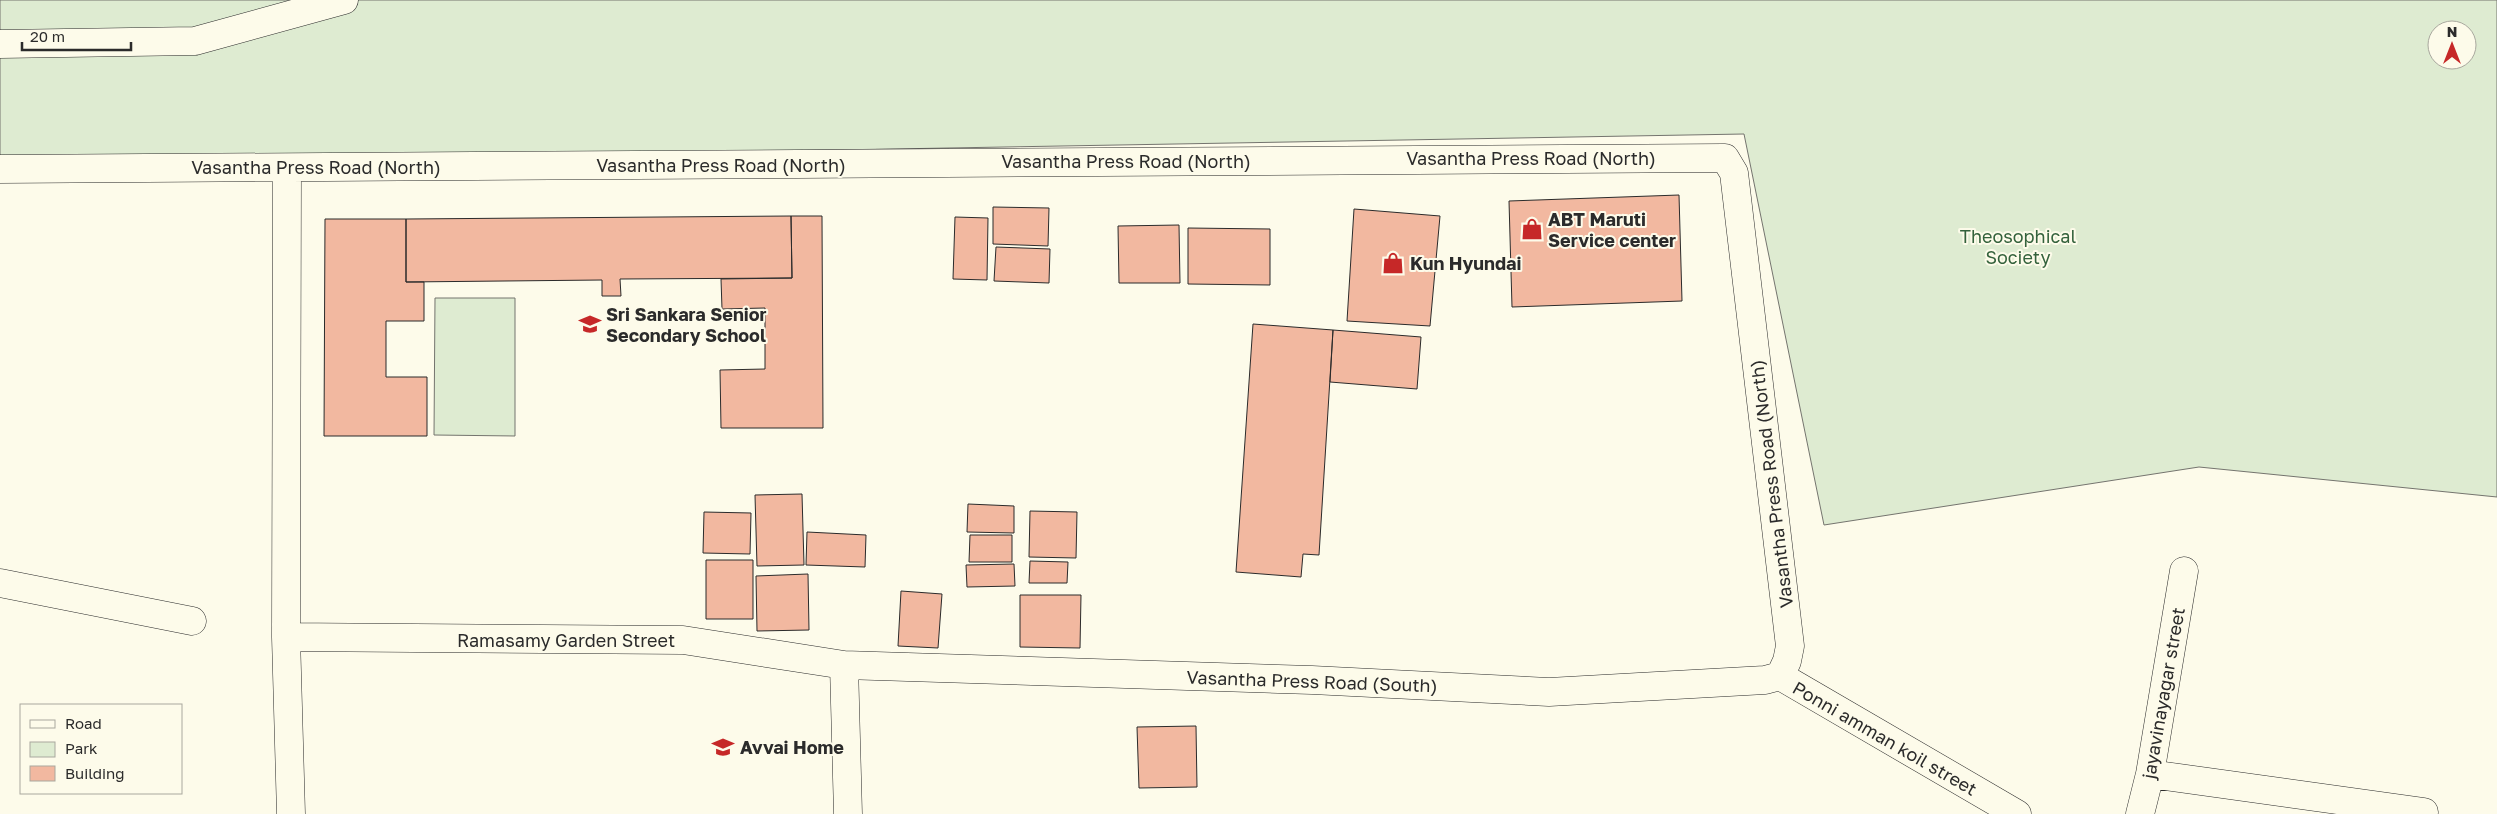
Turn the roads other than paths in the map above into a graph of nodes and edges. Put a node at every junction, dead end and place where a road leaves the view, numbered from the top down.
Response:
1 (344, 0) edge
2 (0, 44) edge
3 (287, 168) junction
4 (0, 169) edge
5 (2184, 571) dead end
6 (0, 583) edge
7 (192, 620) dead end
8 (286, 637) junction
9 (844, 665) junction
10 (1780, 676) junction
11 (2150, 774) junction
12 (2424, 812) dead end
13 (291, 814) edge
14 (848, 814) edge
15 (2017, 814) edge
16 (2140, 814) edge

1 - 2 street
3 - 4 street, Vasantha Press Road (North)
3 - 8 street
3 - 10 street, Vasantha Press Road (North)
5 - 11 street, jayavinayagar street
6 - 7 street
8 - 9 street, Ramasamy Garden Street
8 - 13 street
9 - 10 street, Vasantha Press Road (South)
9 - 14 street
10 - 15 street, Ponni amman koil street
11 - 12 street
11 - 16 street, jayavinayagar street

